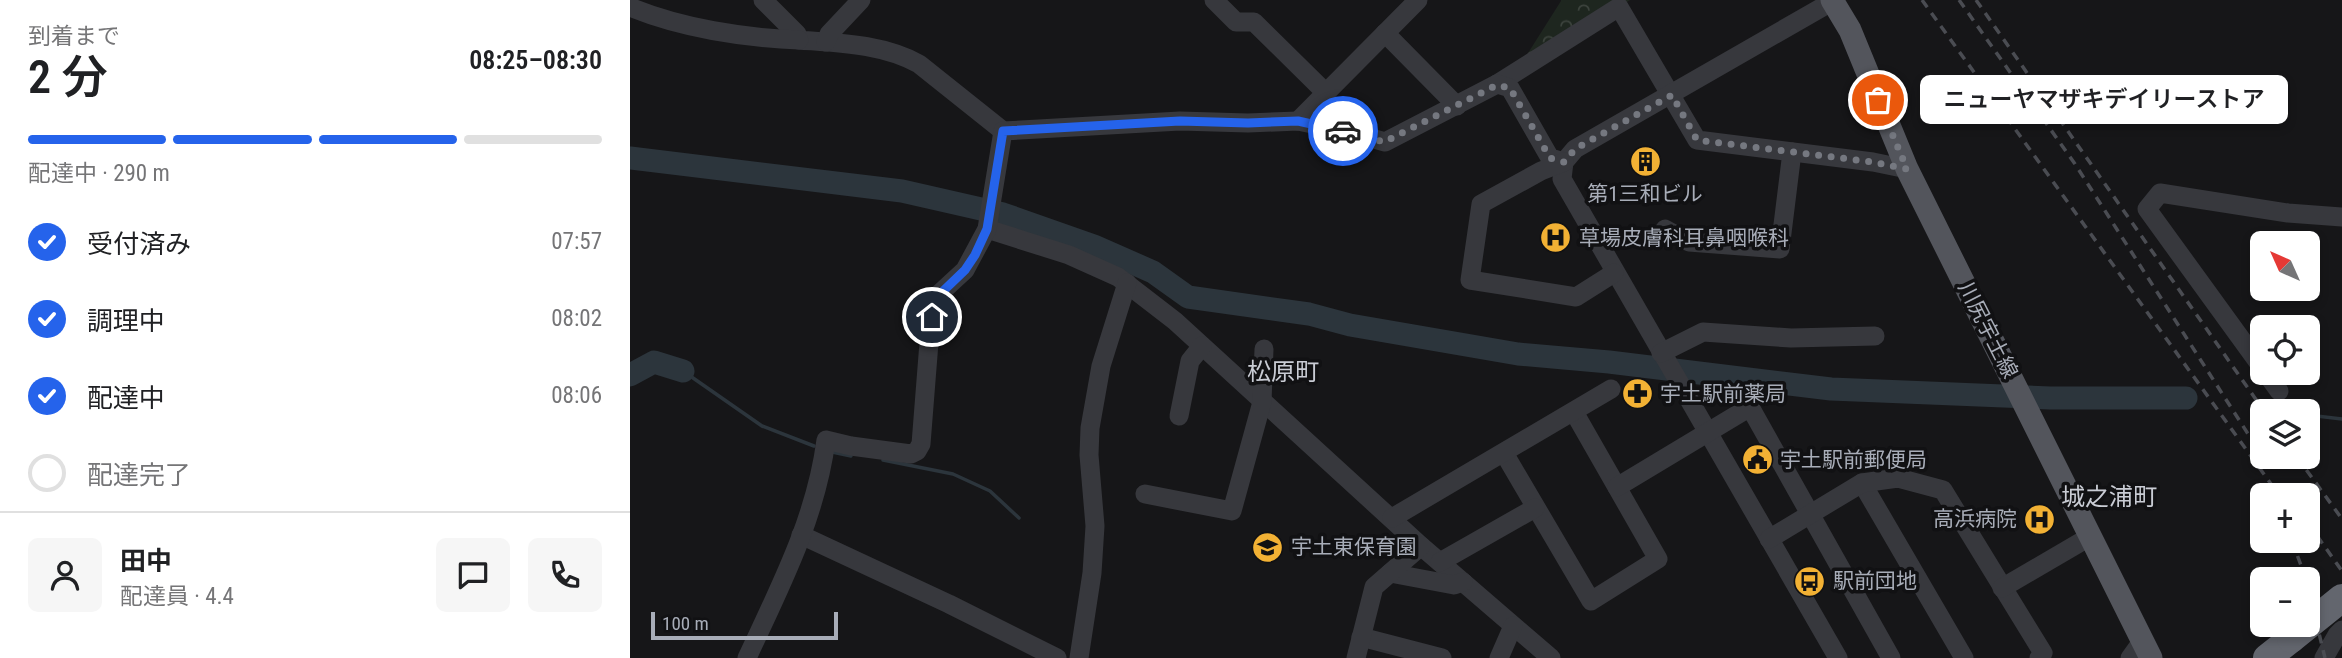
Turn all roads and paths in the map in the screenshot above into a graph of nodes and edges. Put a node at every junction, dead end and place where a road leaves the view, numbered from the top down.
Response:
1 (763, 0) edge
2 (861, 0) edge
3 (1214, 0) edge
4 (1418, 0) edge
5 (1833, 0) edge
6 (630, 7) edge
7 (1385, 33) junction
8 (799, 40) junction
9 (826, 42) junction
10 (1497, 85) junction
11 (1326, 93) junction
12 (1672, 95) junction
13 (1457, 106) junction
14 (1298, 121) junction
15 (1003, 131) junction
16 (1792, 152) junction
17 (1564, 162) junction
18 (1907, 169) junction
19 (2342, 217) edge
20 (988, 226) junction
21 (1665, 229) dead end
22 (1614, 273) junction
23 (1127, 283) junction
24 (1875, 336) dead end
25 (1202, 346) junction
26 (1264, 349) dead end
27 (2250, 352) edge
28 (1661, 353) junction
29 (2274, 385) edge
30 (1611, 389) dead end
31 (2279, 391) dead end
32 (1262, 402) junction
33 (1574, 412) junction
34 (1179, 416) dead end
35 (1709, 433) junction
36 (1504, 453) junction
37 (1862, 483) junction
38 (1617, 487) junction
39 (1145, 494) dead end
40 (1535, 508) junction
41 (1810, 514) junction
42 (1392, 518) junction
43 (802, 535) junction
44 (2091, 536) junction
45 (1769, 539) junction
46 (1421, 546) junction
47 (1440, 562) junction
48 (1390, 573) junction
49 (1463, 582) junction
50 (2002, 589) junction
51 (2342, 598) edge
52 (1513, 626) junction
53 (2342, 630) edge
54 (1361, 637) junction
55 (2141, 652) edge
56 (747, 658) edge
57 (1057, 658) edge
58 (1079, 658) edge
59 (1356, 658) edge
60 (1442, 658) edge
61 (1499, 658) edge
62 (1551, 658) edge
63 (1838, 658) edge
64 (1891, 658) edge
65 (1964, 658) edge
66 (2039, 658) edge
67 (2267, 658) edge
68 (2324, 658) edge

1 - 8 street
2 - 9 street
3 - 11 street
4 - 7 street
5 - 12 street
5 - 18 main road, 川尻宇土線
6 - 8 street
7 - 11 street
7 - 13 street
8 - 9 street
9 - 15 street
10 - 12 street
10 - 13 street
10 - 17 street
11 - 14 street
12 - 16 street
12 - 17 street
13 - 14 street
14 - 15 street
15 - 20 street
16 - 18 street
16 - 21 street
17 - 22 street
17 - 22 street
18 - 44 main road, 川尻宇土線
19 - 27 street
20 - 23 street
20 - 43 street
22 - 28 street
23 - 25 street
23 - 58 street
24 - 28 street
25 - 32 street
25 - 34 street
26 - 32 street
28 - 35 street
29 - 31 street
30 - 33 street
32 - 39 street
32 - 42 street
33 - 36 street
33 - 38 street
35 - 38 street
35 - 41 street
35 - 45 street
36 - 40 street
36 - 42 street
37 - 41 street
37 - 50 street
37 - 65 street
38 - 40 street
40 - 47 street
41 - 45 street
41 - 64 street
42 - 46 street
43 - 56 street
43 - 57 street
44 - 50 street
44 - 55 main road, 川尻宇土線
45 - 63 street
46 - 47 street
46 - 48 street
47 - 49 street
48 - 49 street
48 - 54 street
49 - 52 street
50 - 66 street
51 - 67 highway, bridge
52 - 61 street
52 - 62 street
53 - 68 street
54 - 59 street
54 - 60 street

